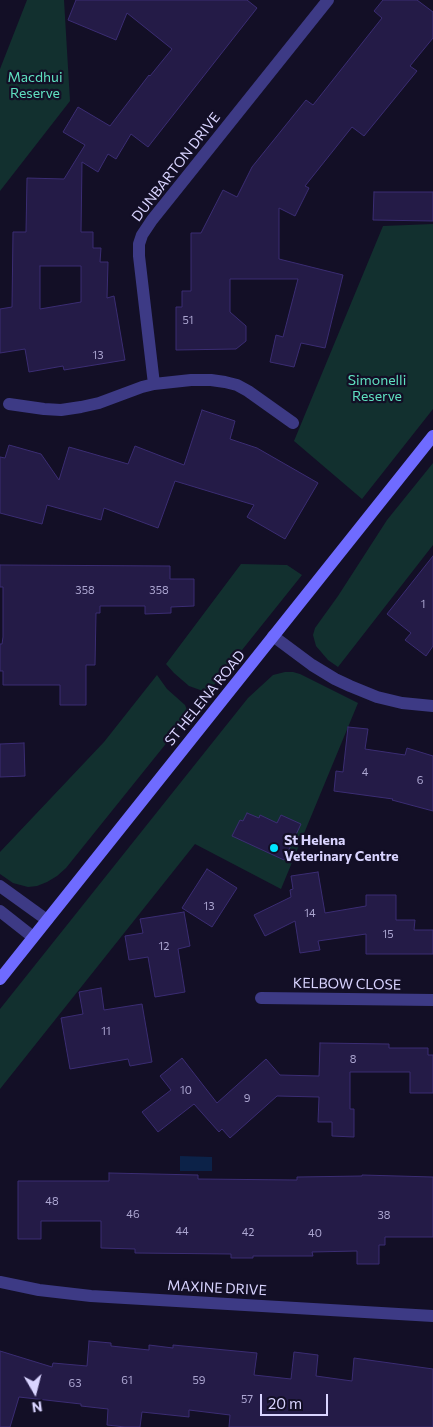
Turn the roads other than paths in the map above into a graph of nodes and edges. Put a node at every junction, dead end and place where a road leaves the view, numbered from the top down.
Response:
1 (328, 0) edge
2 (154, 384) junction
3 (9, 404) dead end
4 (293, 423) dead end
5 (433, 436) edge
6 (273, 636) junction
7 (433, 706) edge
8 (0, 886) edge
9 (0, 911) edge
10 (47, 920) junction
11 (33, 937) junction
12 (0, 979) edge
13 (261, 998) dead end
14 (433, 1000) edge
15 (0, 1282) edge
16 (433, 1316) edge

1 - 2 street, DUNBARTON DRIVE
2 - 3 street
2 - 4 street
5 - 6 main road, ST HELENA ROAD
6 - 7 street
6 - 10 main road, ST HELENA ROAD
8 - 10 street
9 - 11 street
10 - 11 main road, ST HELENA ROAD
11 - 12 main road, ST HELENA ROAD
13 - 14 street, KELBOW CLOSE
15 - 16 street, MAXINE DRIVE

